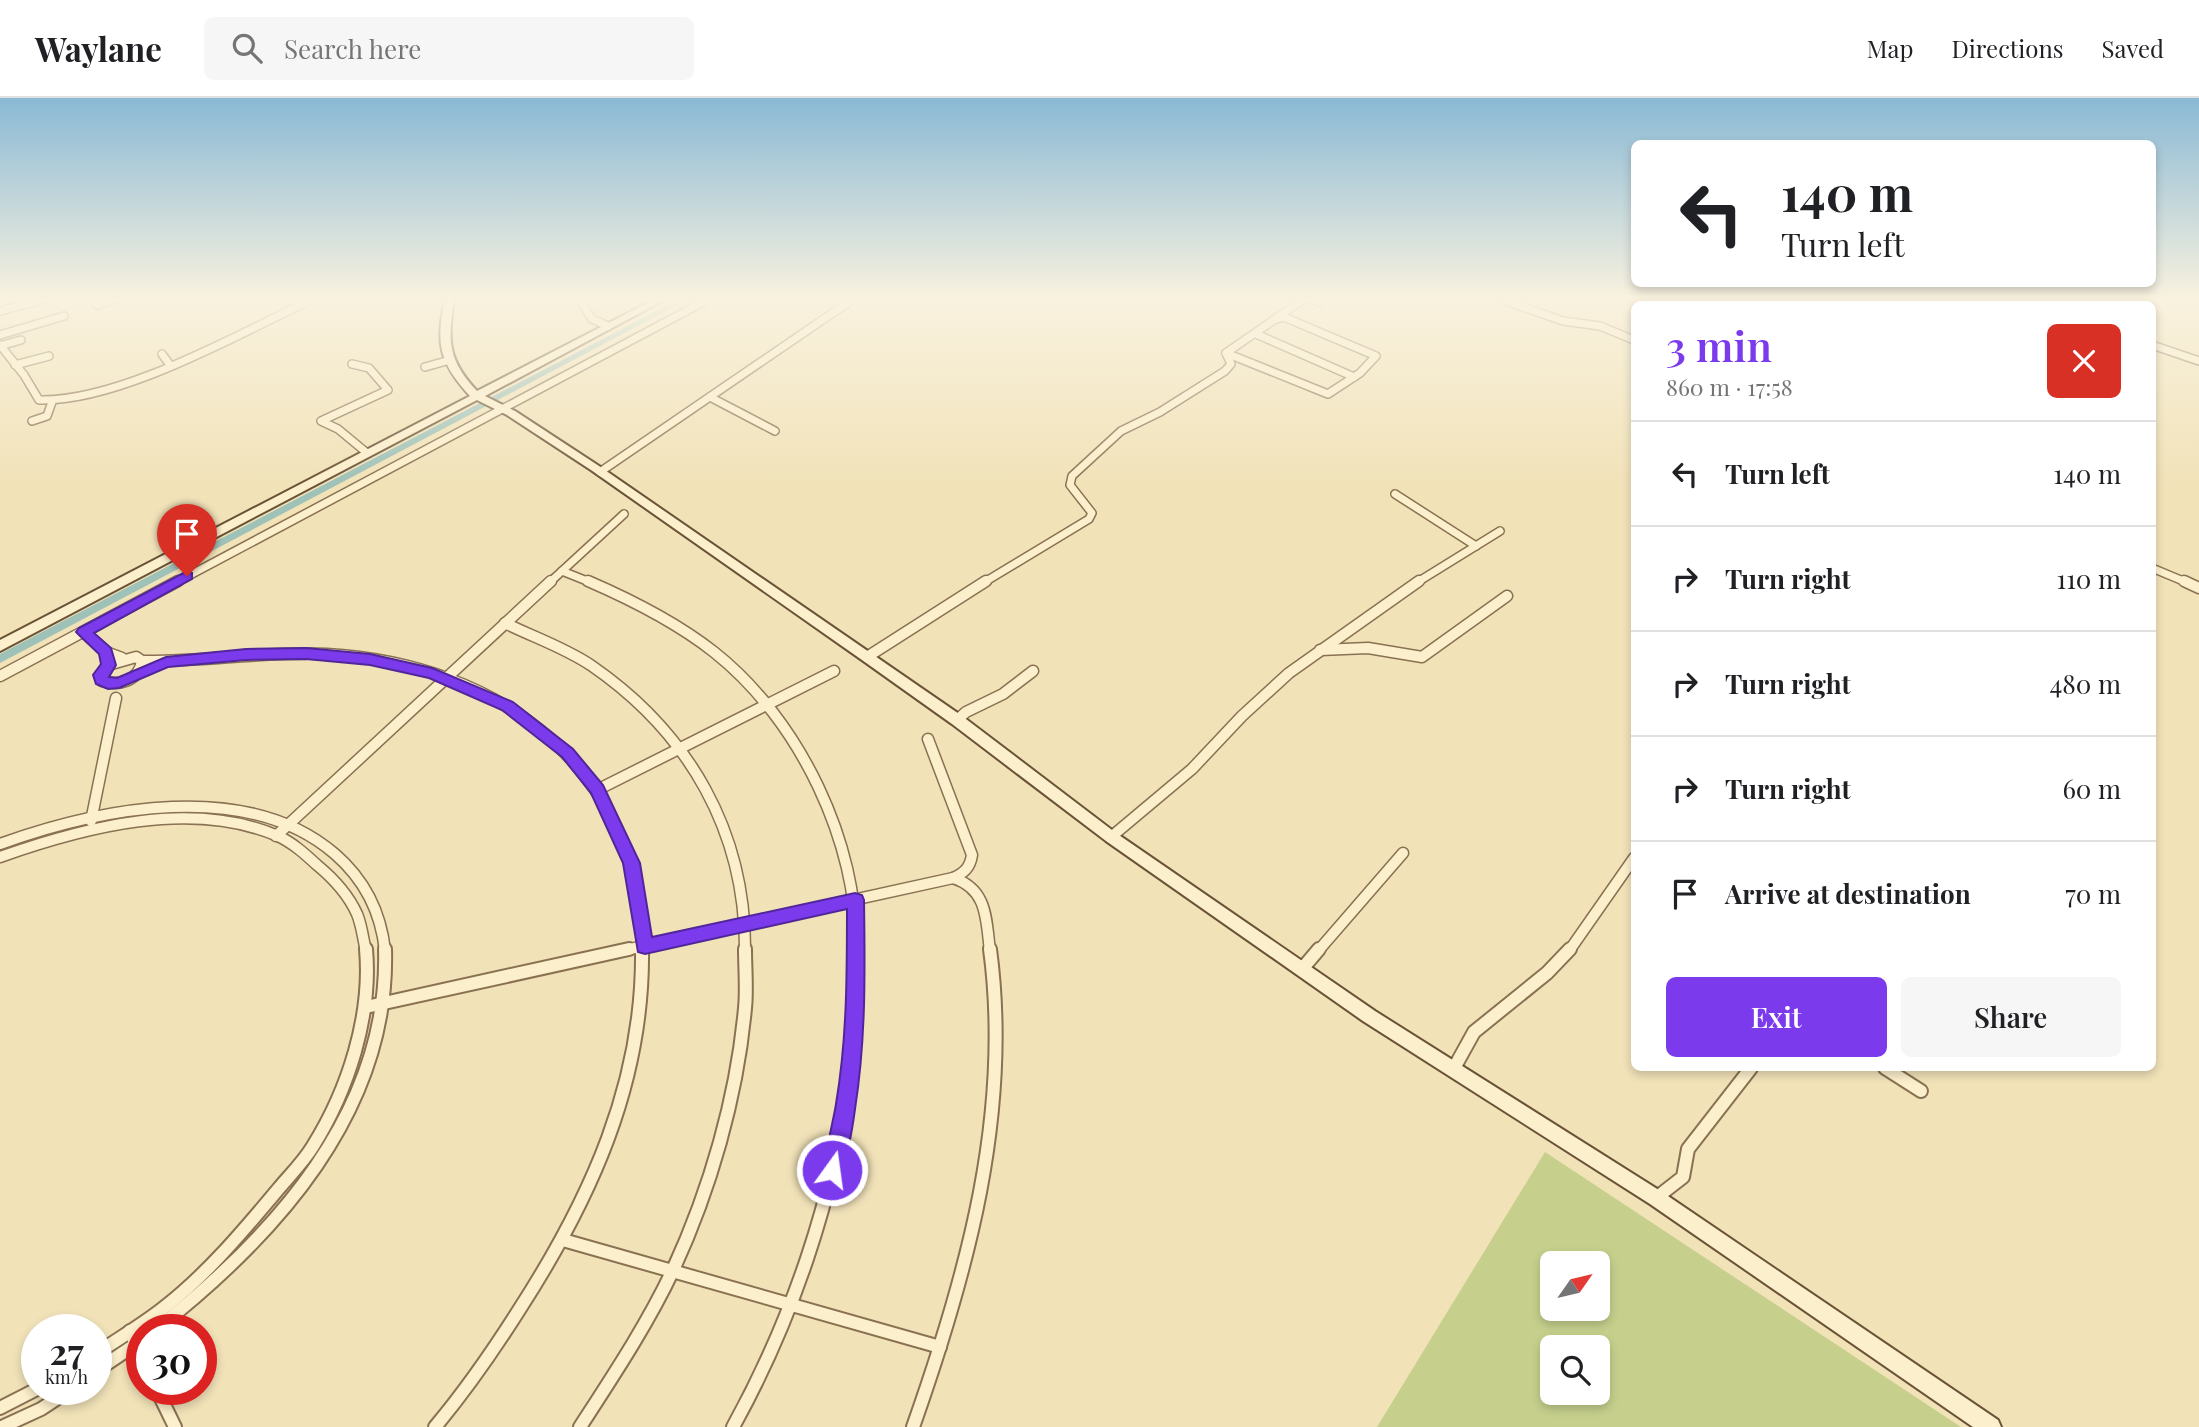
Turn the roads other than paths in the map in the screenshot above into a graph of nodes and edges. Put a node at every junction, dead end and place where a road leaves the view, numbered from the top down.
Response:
1 (10, 361) edge
2 (30, 361) edge
3 (167, 361) edge
4 (179, 361) edge
5 (446, 361) edge
6 (451, 361) edge
7 (544, 361) edge
8 (590, 361) edge
9 (763, 361) edge
10 (1230, 361) edge
11 (1246, 361) edge
12 (1318, 361) edge
13 (1372, 361) edge
14 (352, 364) dead end
15 (15, 365) junction
16 (170, 365) junction
17 (425, 367) dead end
18 (1354, 377) junction
19 (479, 397) junction
20 (710, 397) junction
21 (52, 401) junction
22 (500, 408) junction
23 (32, 421) dead end
24 (775, 431) dead end
25 (367, 453) junction
26 (600, 472) junction
27 (1395, 494) dead end
28 (624, 513) dead end
29 (1500, 531) dead end
30 (1476, 546) junction
31 (2156, 570) edge
32 (562, 571) junction
33 (2199, 588) edge
34 (1507, 596) dead end
35 (506, 623) junction
36 (84, 632) junction
37 (0, 646) edge
38 (1320, 650) junction
39 (106, 652) junction
40 (867, 657) junction
41 (122, 659) junction
42 (142, 661) junction
43 (166, 662) junction
44 (108, 665) junction
45 (834, 671) dead end
46 (1033, 671) dead end
47 (139, 672) junction
48 (0, 676) edge
49 (447, 679) junction
50 (127, 680) junction
51 (112, 684) junction
52 (116, 698) junction
53 (957, 720) junction
54 (928, 739) dead end
55 (597, 790) junction
56 (91, 824) junction
57 (289, 824) junction
58 (276, 836) junction
59 (1111, 837) junction
60 (0, 844) edge
61 (1403, 853) dead end
62 (0, 857) edge
63 (1631, 862) edge
64 (953, 878) junction
65 (855, 900) junction
66 (747, 923) junction
67 (645, 946) junction
68 (1301, 969) junction
69 (383, 1003) junction
70 (366, 1007) junction
71 (1453, 1070) junction
72 (1749, 1071) edge
73 (1890, 1071) edge
74 (1921, 1091) dead end
75 (1656, 1198) junction
76 (563, 1240) junction
77 (159, 1314) edge
78 (175, 1314) edge
79 (126, 1346) edge
80 (940, 1347) junction
81 (112, 1358) edge
82 (21, 1398) edge
83 (47, 1405) edge
84 (164, 1405) edge
85 (0, 1408) edge
86 (2, 1427) edge
87 (175, 1427) edge
88 (435, 1427) edge
89 (580, 1427) edge
90 (733, 1427) edge
91 (913, 1427) edge
92 (1991, 1427) edge

1 - 15 street
2 - 15 street
3 - 16 street
4 - 16 street
5 - 17 street
6 - 19 street
7 - 19 street
8 - 22 street
9 - 20 street
10 - 40 street
11 - 18 street
12 - 18 street
13 - 18 street
14 - 25 street
15 - 21 street
16 - 21 street
19 - 22 street
19 - 25 street
20 - 24 street
20 - 26 street
21 - 23 street
22 - 26 street
22 - 36 street
25 - 37 street
26 - 40 street
27 - 30 street
28 - 32 street
29 - 30 street
30 - 38 street
31 - 33 street
32 - 35 street
32 - 65 street
34 - 38 street
35 - 49 street
35 - 66 street
36 - 39 street
36 - 48 street
38 - 59 street
39 - 41 street
39 - 44 street
40 - 53 street
41 - 42 street
41 - 44 street
42 - 43 street
42 - 47 street
43 - 47 street
43 - 49 street
44 - 51 street
45 - 55 street
46 - 53 street
47 - 50 street
49 - 55 street
49 - 57 street
50 - 51 street
50 - 52 street
51 - 52 street
52 - 56 street
53 - 59 street
54 - 64 street
55 - 67 street
56 - 57 street
56 - 58 street
56 - 60 street
56 - 62 street
57 - 58 street
57 - 69 street
58 - 70 street
59 - 68 street
61 - 68 street
63 - 71 street
64 - 65 street
64 - 80 street
65 - 66 street
65 - 90 street
66 - 67 street
66 - 89 street
67 - 69 street
67 - 76 street
68 - 71 street
69 - 70 street
69 - 78 street
70 - 77 street
71 - 75 street
72 - 75 street
73 - 74 street
75 - 92 street
76 - 80 street
76 - 88 street
79 - 81 street
80 - 91 street
82 - 85 street
83 - 86 street
84 - 87 street

